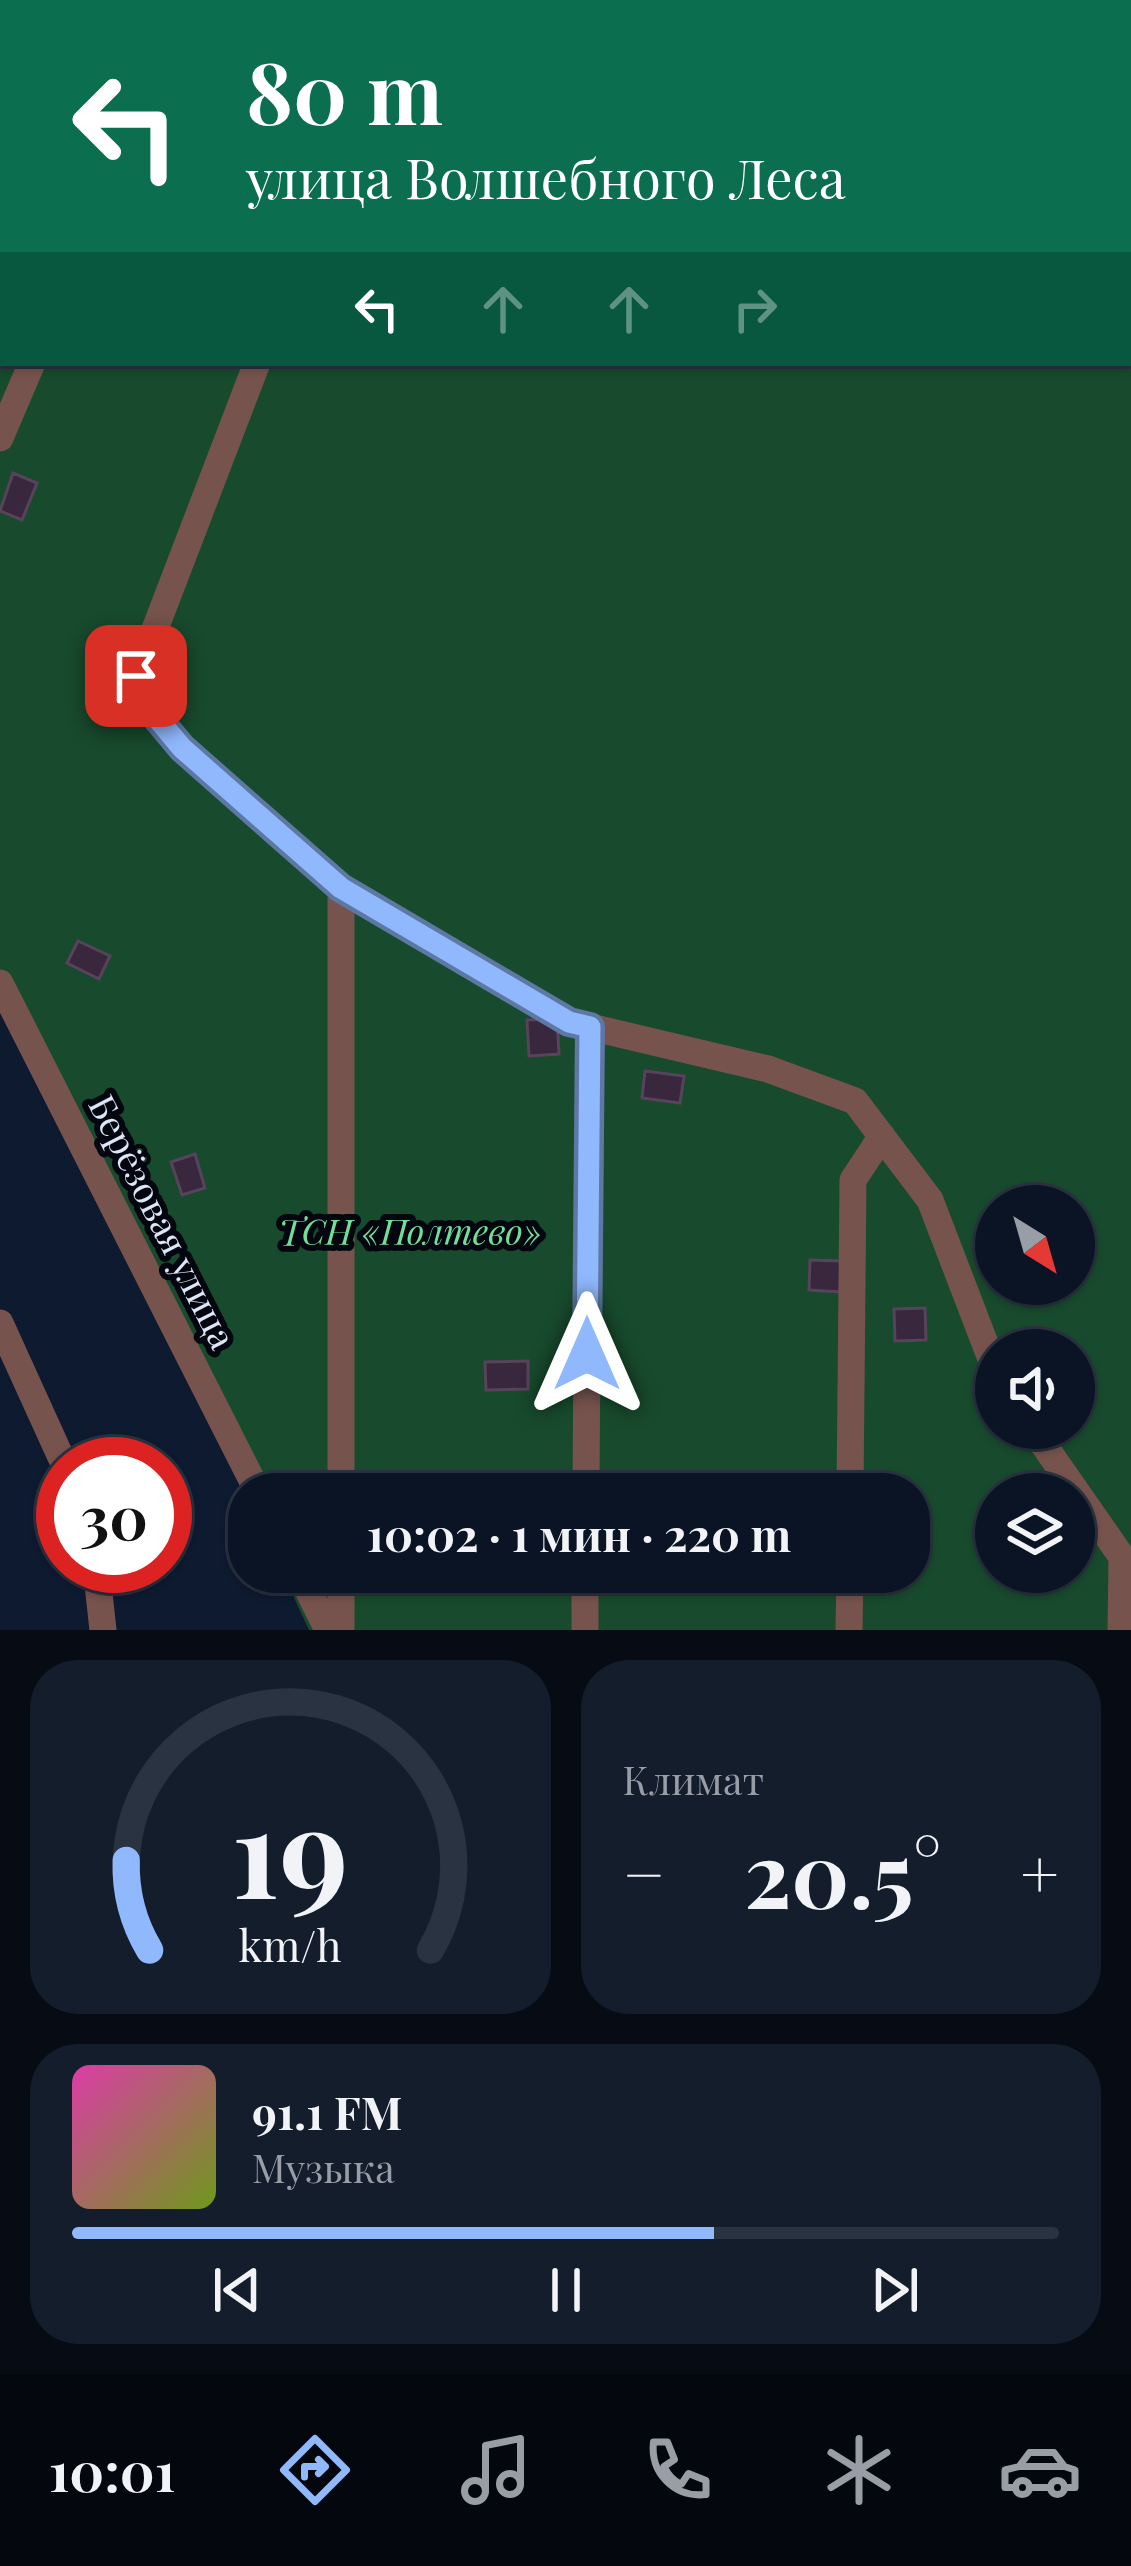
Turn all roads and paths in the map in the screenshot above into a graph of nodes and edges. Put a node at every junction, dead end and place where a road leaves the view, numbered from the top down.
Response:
1 (31, 366) edge
2 (256, 366) edge
3 (0, 438) edge
4 (341, 888) junction
5 (0, 983) edge
6 (590, 1027) junction
7 (882, 1136) junction
8 (0, 1323) edge
9 (980, 1329) edge
10 (52, 1437) edge
11 (1046, 1449) edge
12 (248, 1473) edge
13 (341, 1473) edge
14 (586, 1473) edge
15 (850, 1473) edge
16 (1126, 1565) edge
17 (99, 1593) edge
18 (310, 1593) edge
19 (341, 1593) edge
20 (585, 1593) edge
21 (850, 1593) edge
22 (103, 1630) edge
23 (328, 1630) edge
24 (341, 1630) edge
25 (585, 1630) edge
26 (849, 1630) edge
27 (1121, 1630) edge

1 - 3 street
2 - 4 street
4 - 6 street
4 - 13 street
5 - 12 street, Берёзовая улица
6 - 7 street
6 - 14 street
7 - 9 street
7 - 15 street
8 - 10 street
11 - 16 street
16 - 27 street
17 - 22 street
18 - 23 street
19 - 24 street
20 - 25 street
21 - 26 street

